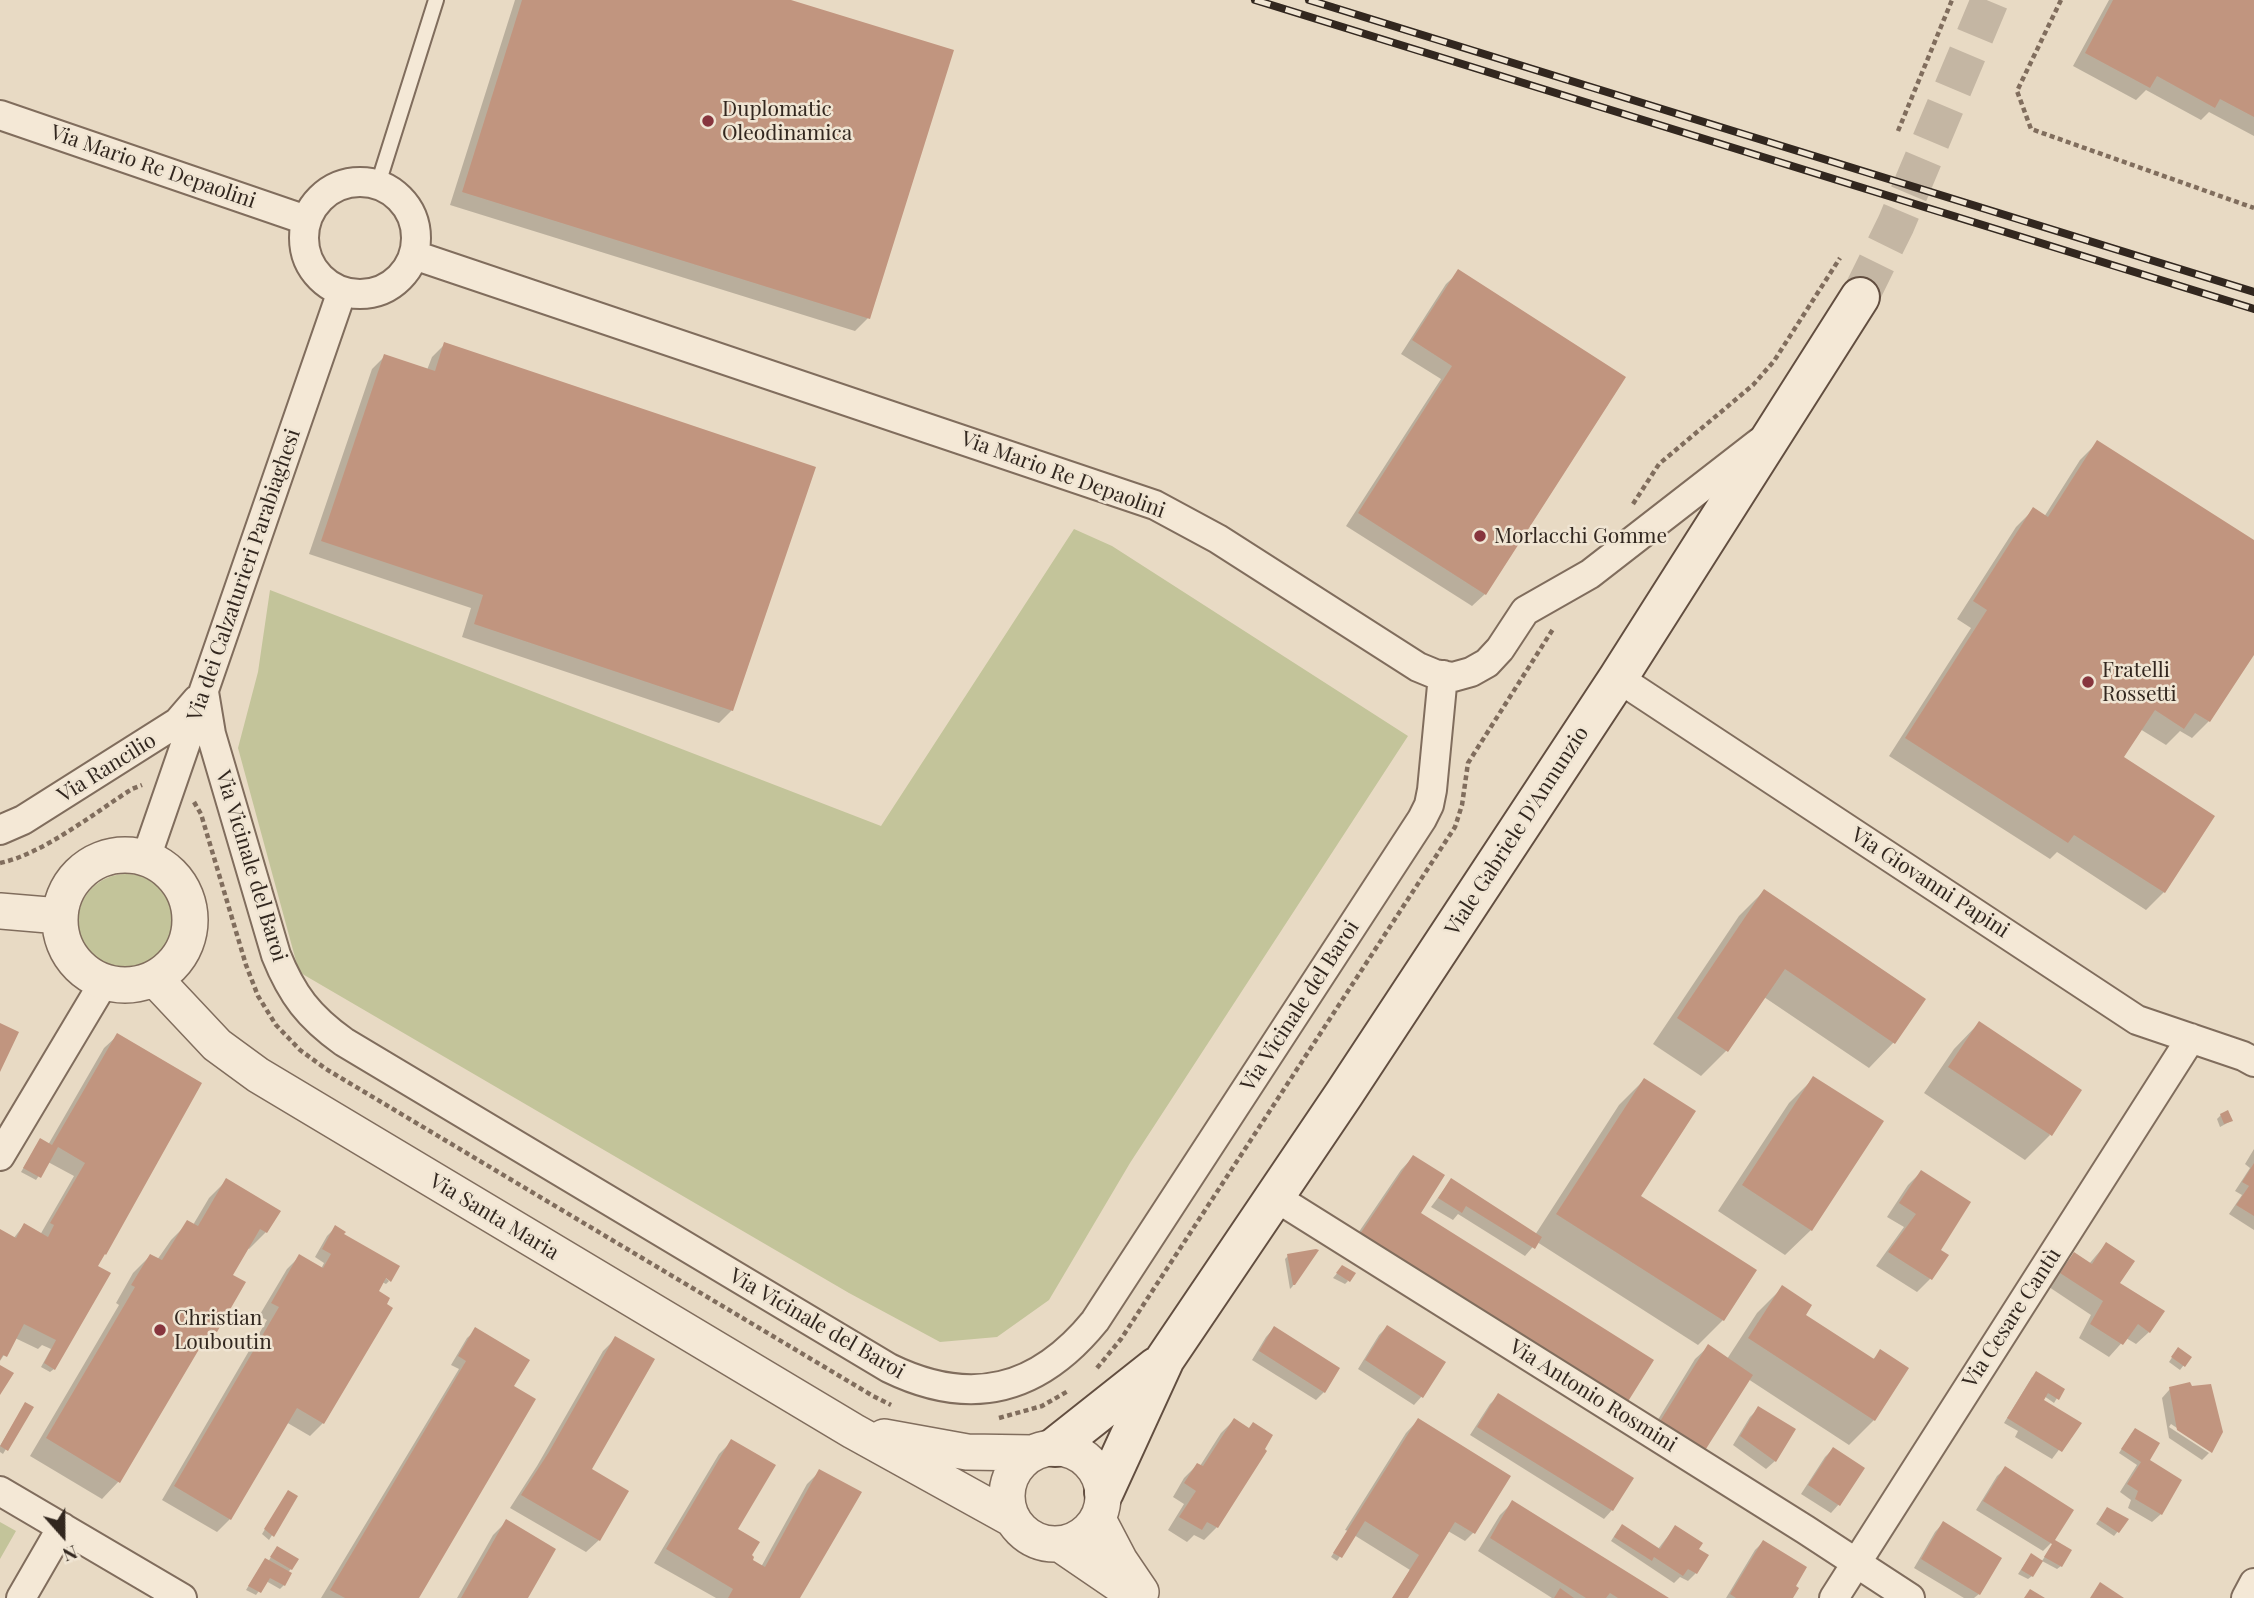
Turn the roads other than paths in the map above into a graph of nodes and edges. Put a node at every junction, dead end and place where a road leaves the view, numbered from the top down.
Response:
1 (436, 0) edge
2 (0, 115) edge
3 (378, 184) junction
4 (306, 220) junction
5 (414, 255) junction
6 (342, 291) junction
7 (1860, 297) tunnel mouth
8 (1775, 430) junction
9 (1443, 675) junction
10 (1618, 678) junction
11 (204, 692) junction
12 (0, 830) edge
13 (146, 858) junction
14 (0, 911) edge
15 (60, 916) junction
16 (154, 978) junction
17 (104, 982) junction
18 (2191, 1038) junction
19 (2254, 1062) edge
20 (0, 1156) edge
21 (1275, 1197) junction
22 (1165, 1359) junction
23 (853, 1431) junction
24 (1044, 1450) junction
25 (0, 1491) edge
26 (1101, 1505) junction
27 (1012, 1519) junction
28 (61, 1527) junction
29 (1060, 1544) junction
30 (1856, 1563) junction
31 (2254, 1583) edge
32 (21, 1598) edge
33 (182, 1598) edge
34 (1139, 1598) edge
35 (1145, 1598) edge
36 (1834, 1598) edge
37 (1910, 1598) edge
38 (2246, 1598) edge

1 - 3 lane
2 - 4 street, Via Mario Re Depaolini
3 - 4 street
3 - 5 street
4 - 6 street
5 - 6 street
5 - 9 street, Via Mario Re Depaolini
6 - 11 street, Via dei Calzaturieri Parabiaghesi
7 - 8 main road, Viale Gabriele D'Annunzio
8 - 9 street
8 - 10 main road, Viale Gabriele D'Annunzio
9 - 11 street, Via Vicinale del Baroi
10 - 18 street, Via Giovanni Papini
10 - 21 main road, Viale Gabriele D'Annunzio
11 - 12 street, Via Rancilio
11 - 13 street, Via dei Calzaturieri Parabiaghesi
13 - 15 street
13 - 16 street
14 - 15 street
15 - 17 street
16 - 17 street
16 - 23 street, Via Santa Maria
17 - 20 street
18 - 19 street, Via Giovanni Papini
18 - 30 street, Via Cesare Cantù
21 - 22 main road, Viale Gabriele D'Annunzio
21 - 30 street, Via Antonio Rosmini
22 - 24 main road, Viale Gabriele D'Annunzio
22 - 26 main road, Viale Gabriele D'Annunzio
23 - 24 street, Via Santa Maria
23 - 27 street, Via Santa Maria
24 - 26 street, Via Santa Maria
24 - 27 street
25 - 28 street
26 - 29 street
26 - 35 street, Via Santa Maria
27 - 29 street, Via Santa Maria
28 - 32 street
28 - 33 street
29 - 34 street, Via Santa Maria
30 - 36 street, Via Cesare Cantù
30 - 37 street, Via Antonio Rosmini
31 - 38 street

